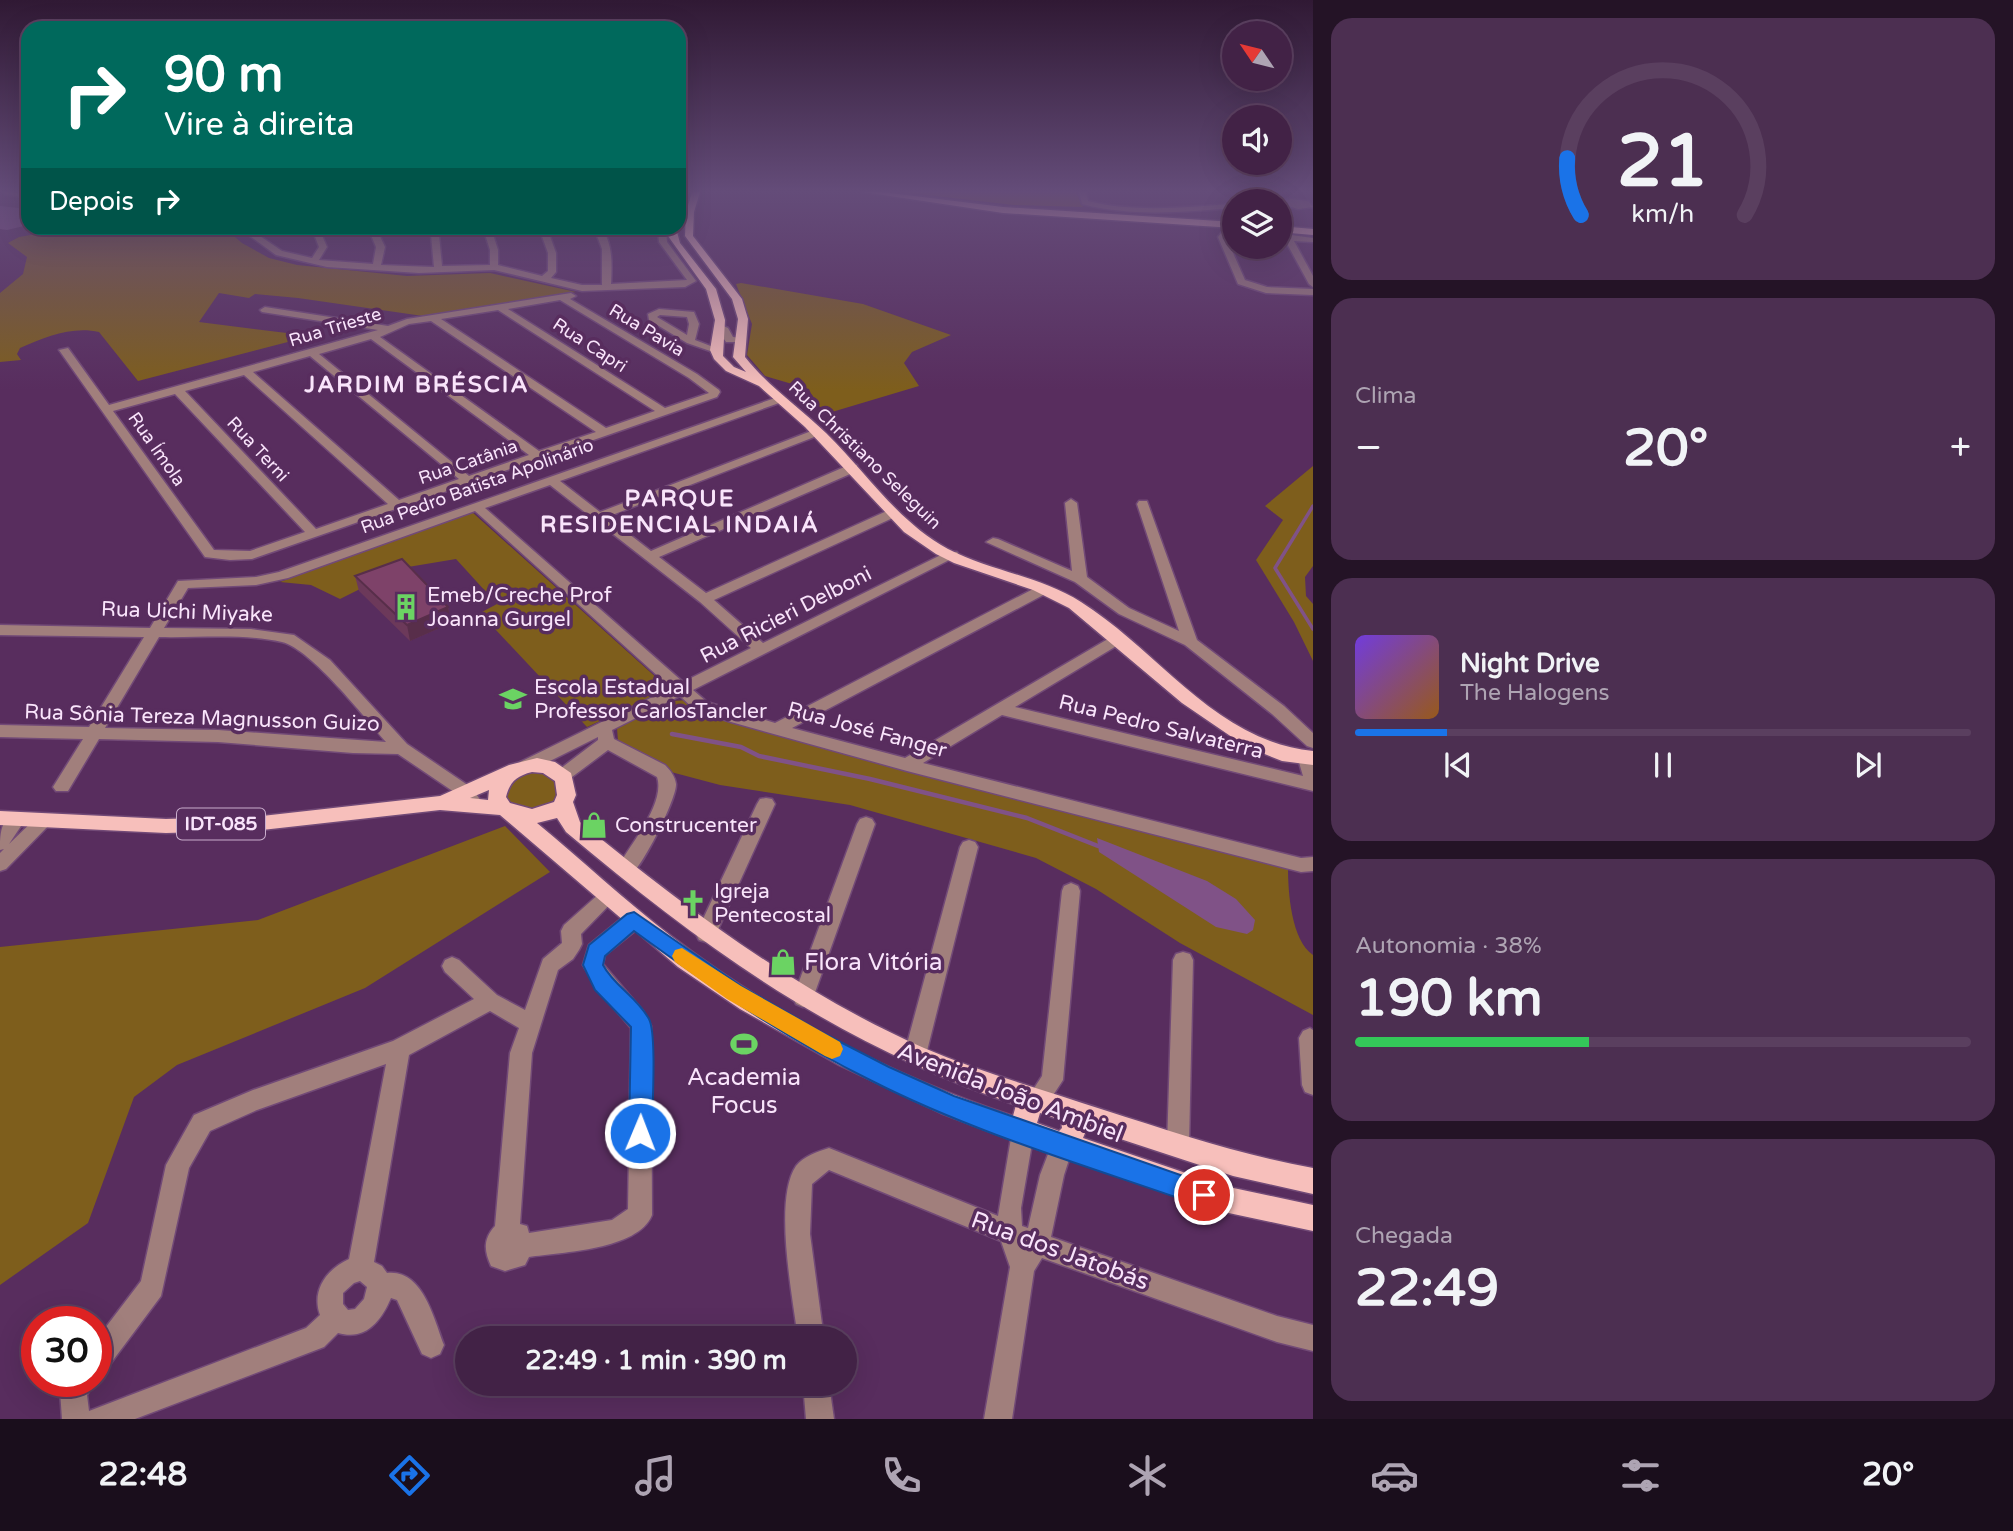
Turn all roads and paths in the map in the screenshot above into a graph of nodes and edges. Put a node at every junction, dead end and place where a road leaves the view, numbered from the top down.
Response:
1 (299, 258) edge
2 (316, 258) edge
3 (381, 258) edge
4 (437, 258) edge
5 (495, 258) edge
6 (552, 258) edge
7 (606, 258) edge
8 (676, 258) edge
9 (687, 258) edge
10 (704, 258) edge
11 (1298, 258) edge
12 (1231, 259) edge
13 (313, 262) junction
14 (376, 267) junction
15 (494, 267) junction
16 (438, 268) junction
17 (544, 279) junction
18 (1313, 284) edge
19 (606, 288) junction
20 (711, 289) junction
21 (652, 291) dead end
22 (1313, 292) edge
23 (577, 295) junction
24 (561, 297) junction
25 (622, 297) dead end
26 (497, 306) junction
27 (265, 310) dead end
28 (742, 315) junction
29 (433, 318) junction
30 (721, 328) junction
31 (388, 329) junction
32 (691, 335) junction
33 (373, 336) junction
34 (739, 340) junction
35 (64, 350) dead end
36 (716, 350) junction
37 (312, 353) junction
38 (246, 371) junction
39 (764, 386) junction
40 (177, 389) junction
41 (715, 392) joint
42 (778, 400) junction
43 (107, 409) junction
44 (664, 412) junction
45 (818, 432) junction
46 (604, 433) junction
47 (538, 456) junction
48 (853, 468) junction
49 (467, 480) junction
50 (551, 480) junction
51 (1071, 503) dead end
52 (1143, 503) dead end
53 (397, 505) junction
54 (477, 506) junction
55 (893, 513) junction
56 (597, 517) junction
57 (314, 534) junction
58 (993, 542) dead end
59 (952, 555) junction
60 (230, 556) joint
61 (649, 557) junction
62 (1080, 579) junction
63 (1042, 590) junction
64 (705, 599) junction
65 (0, 630) edge
66 (153, 632) junction
67 (1118, 639) junction
68 (1190, 642) junction
69 (762, 650) junction
70 (1247, 689) junction
71 (685, 690) junction
72 (999, 709) junction
73 (1313, 728) edge
74 (777, 729) junction
75 (0, 731) edge
76 (93, 734) junction
77 (605, 736) junction
78 (1313, 742) edge
79 (401, 748) junction
80 (1309, 759) edge
81 (907, 765) junction
82 (526, 766) junction
83 (507, 775) junction
84 (562, 776) junction
85 (1313, 780) edge
86 (1313, 785) edge
87 (62, 787) dead end
88 (470, 798) junction
89 (563, 802) junction
90 (766, 804) dead end
91 (508, 811) junction
92 (8, 819) edge
93 (43, 822) junction
94 (866, 824) dead end
95 (0, 843) edge
96 (969, 847) dead end
97 (0, 864) edge
98 (1313, 864) edge
99 (625, 870) junction
100 (1071, 891) dead end
101 (607, 898) junction
102 (634, 920) junction
103 (706, 934) junction
104 (1183, 960) dead end
105 (452, 966) dead end
106 (803, 998) junction
107 (490, 1001) junction
108 (532, 1025) junction
109 (1310, 1038) dead end
110 (399, 1049) junction
111 (915, 1055) junction
112 (1313, 1085) edge
113 (1045, 1090) junction
114 (1069, 1110) junction
115 (1023, 1132) junction
116 (1063, 1144) junction
117 (1178, 1146) junction
118 (1313, 1181) edge
119 (1313, 1218) edge
120 (1011, 1234) junction
121 (1037, 1244) junction
122 (1022, 1267) junction
123 (360, 1269) junction
124 (380, 1287) junction
125 (335, 1318) junction
126 (810, 1326) edge
127 (1313, 1338) edge
128 (112, 1341) edge
129 (431, 1345) dead end
130 (817, 1396) edge
131 (74, 1397) edge
132 (76, 1419) edge
133 (99, 1419) edge
134 (820, 1419) edge
135 (998, 1419) edge

1 - 13 street
2 - 13 street
3 - 14 street
4 - 16 street
5 - 15 street
6 - 17 street
7 - 19 street
8 - 19 street
9 - 20 main road
10 - 28 main road
11 - 18 street
12 - 22 street
13 - 14 street
14 - 16 street
15 - 16 street
15 - 17 street
17 - 19 street
20 - 28 main road
20 - 30 main road
21 - 23 street, Rua Trieste
23 - 24 street, Rua Trieste
23 - 25 street, Rua Trieste
24 - 26 street, Rua Trieste
24 - 41 street, Rua Pavia
26 - 29 street, Rua Trieste
26 - 44 street, Rua Capri
27 - 31 street
28 - 34 main road, Rua Christiano Seleguin
29 - 31 street, Rua Trieste
29 - 46 street
30 - 34 street
30 - 36 main road
31 - 33 street, Rua Trieste
32 - 32 street
32 - 36 street
33 - 37 street, Rua Trieste
33 - 47 street
34 - 39 main road, Rua Christiano Seleguin
35 - 43 street, Rua Ímola
36 - 39 main road
37 - 38 street, Rua Trieste
37 - 49 street
38 - 40 street, Rua Trieste
38 - 53 street
39 - 42 main road, Rua Christiano Seleguin
40 - 43 street, Rua Trieste
40 - 57 street, Rua Terni
41 - 44 street, Rua Catânia
42 - 45 main road, Rua Christiano Seleguin
42 - 50 street, Rua Pedro Batista Apolinário
43 - 60 street, Rua Ímola
44 - 46 street, Rua Catânia
45 - 48 main road, Rua Christiano Seleguin
45 - 56 street
46 - 47 street, Rua Catânia
47 - 49 street, Rua Catânia
48 - 55 main road, Rua Christiano Seleguin
48 - 61 street
49 - 53 street, Rua Catânia
50 - 54 street, Rua Pedro Batista Apolinário
50 - 56 street
51 - 62 street
52 - 68 street
53 - 57 street, Rua Catânia
54 - 66 street, Rua Pedro Batista Apolinário
54 - 71 street, Rua José Fanger
55 - 59 main road, Rua Christiano Seleguin
55 - 64 street
56 - 61 street
57 - 60 street, Rua Catânia
58 - 62 street
59 - 63 main road, Rua Christiano Seleguin
59 - 69 street, Rua Ricieri Delboni
61 - 64 street
62 - 68 street
63 - 67 main road, Rua Christiano Seleguin
63 - 74 street
64 - 69 street
65 - 66 street, Rua Uichi Miyake
66 - 76 street
66 - 79 street, Rua Uichi Miyake
67 - 72 street
67 - 80 main road, Rua Christiano Seleguin
68 - 70 street
69 - 71 street, Rua Ricieri Delboni
70 - 73 street
70 - 78 street
71 - 74 street, Rua José Fanger
71 - 77 street, Rua Ricieri Delboni
72 - 81 street
72 - 86 street, Rua Pedro Salvaterra
74 - 81 street, Rua José Fanger
75 - 76 street, Rua Sônia Tereza Magnusson Guizo
76 - 79 street, Rua Sônia Tereza Magnusson Guizo
76 - 87 street
77 - 82 street, Rua Ricieri Delboni
77 - 84 street
77 - 99 street
79 - 88 street, Rua Uichi Miyake
80 - 85 street
81 - 98 street, Rua José Fanger
82 - 83 main road
82 - 84 main road
83 - 88 main road
83 - 91 main road
84 - 89 main road, Avenida João Ambiel
88 - 91 main road
88 - 93 main road, IDT-085
89 - 91 main road
89 - 99 main road, Avenida João Ambiel
90 - 103 street
91 - 101 main road, Avenida João Ambiel
92 - 93 main road, IDT-085
92 - 95 street
93 - 97 street
94 - 106 street
96 - 111 street
99 - 103 main road, Avenida João Ambiel
100 - 113 street
101 - 102 main road, Avenida João Ambiel
101 - 108 street
102 - 108 street
102 - 115 main road, Avenida João Ambiel
103 - 106 main road, Avenida João Ambiel
104 - 117 street
105 - 107 street
106 - 111 main road, Avenida João Ambiel
107 - 108 street
107 - 110 street
109 - 112 street
110 - 123 street
110 - 128 street
111 - 113 main road, Avenida João Ambiel
113 - 114 main road, Avenida João Ambiel
113 - 115 main road
114 - 116 main road
114 - 117 main road, Avenida João Ambiel
115 - 116 main road, Avenida João Ambiel
115 - 120 street
116 - 119 main road, Avenida João Ambiel
116 - 121 street
117 - 118 main road, Avenida João Ambiel
120 - 121 street, Rua dos Jatobás
120 - 122 street
120 - 126 street, Rua dos Jatobás
121 - 122 street
121 - 127 street, Rua dos Jatobás
122 - 135 street
123 - 124 street
123 - 125 street
124 - 125 street
124 - 129 street
125 - 133 street
130 - 134 street
131 - 132 street

